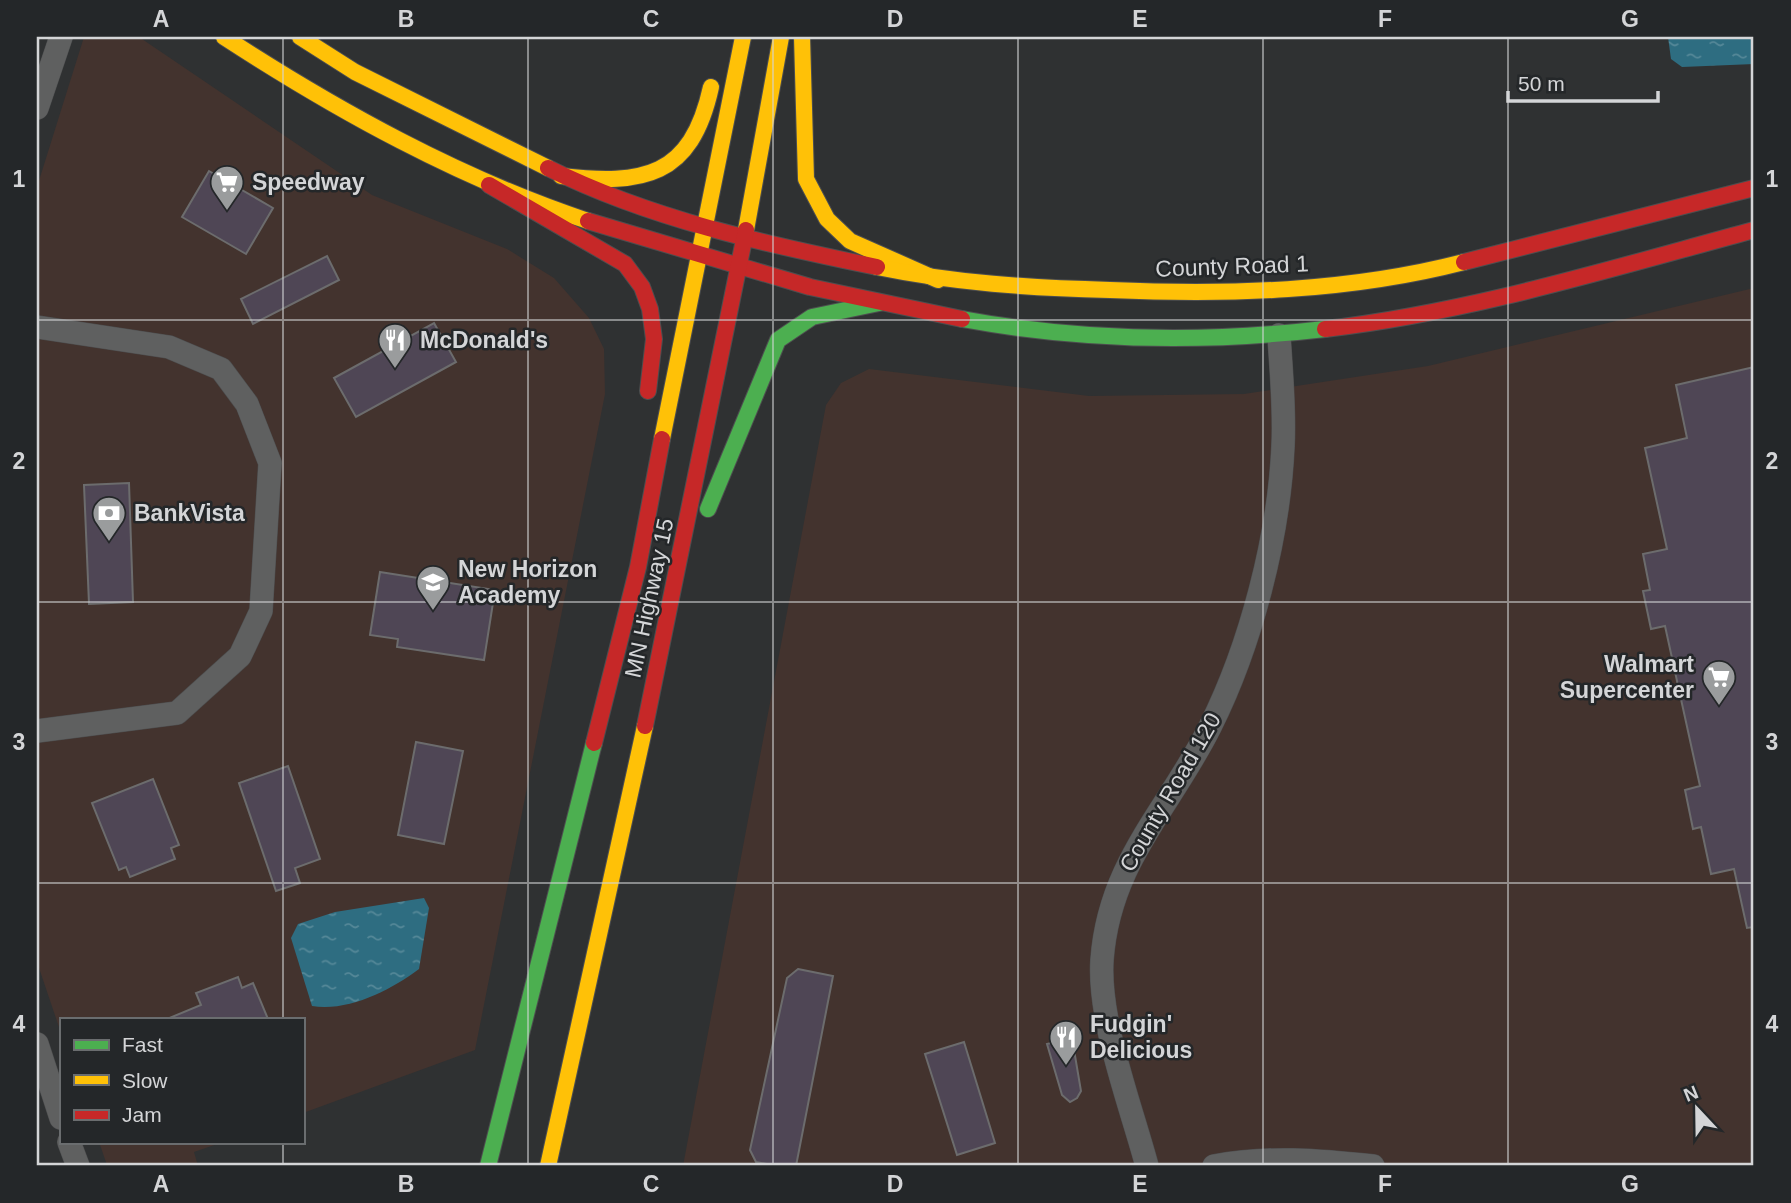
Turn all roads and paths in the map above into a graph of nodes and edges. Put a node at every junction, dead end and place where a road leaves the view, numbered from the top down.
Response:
1 (61, 37) edge
2 (224, 37) edge
3 (300, 37) edge
4 (743, 37) edge
5 (781, 37) edge
6 (802, 37) edge
7 (714, 71) dead end
8 (37, 108) edge
9 (561, 176) junction
10 (489, 185) junction
11 (1754, 188) edge
12 (706, 226) junction
13 (1754, 230) edge
14 (747, 240) junction
15 (697, 256) junction
16 (741, 269) junction
17 (938, 280) junction
18 (879, 303) junction
19 (37, 327) edge
20 (1279, 335) junction
21 (646, 408) dead end
22 (636, 490) dead end
23 (676, 585) junction
24 (619, 642) junction
25 (37, 731) edge
26 (37, 1044) edge
27 (60, 1115) edge
28 (70, 1144) edge
29 (78, 1166) edge
30 (488, 1166) edge
31 (548, 1166) edge
32 (1147, 1166) edge
33 (1214, 1166) edge
34 (1373, 1166) edge

1 - 8 street
2 - 10 main road
3 - 9 main road
4 - 12 main road
5 - 14 main road, MN Highway 15
6 - 17 main road
7 - 9 main road
9 - 12 main road, County Road 1
10 - 15 main road
10 - 21 main road
11 - 17 main road, County Road 1
12 - 14 main road, County Road 1
12 - 15 main road, MN Highway 15
13 - 20 main road
14 - 16 main road, MN Highway 15
14 - 17 main road, County Road 1
15 - 16 main road
15 - 24 main road, MN Highway 15
16 - 18 main road
16 - 23 main road, MN Highway 15
18 - 20 main road
18 - 23 main road
19 - 25 street
20 - 32 street, County Road 120
22 - 24 main road
23 - 31 main road, MN Highway 15
24 - 30 main road, MN Highway 15
26 - 27 street
28 - 29 street
33 - 34 street

